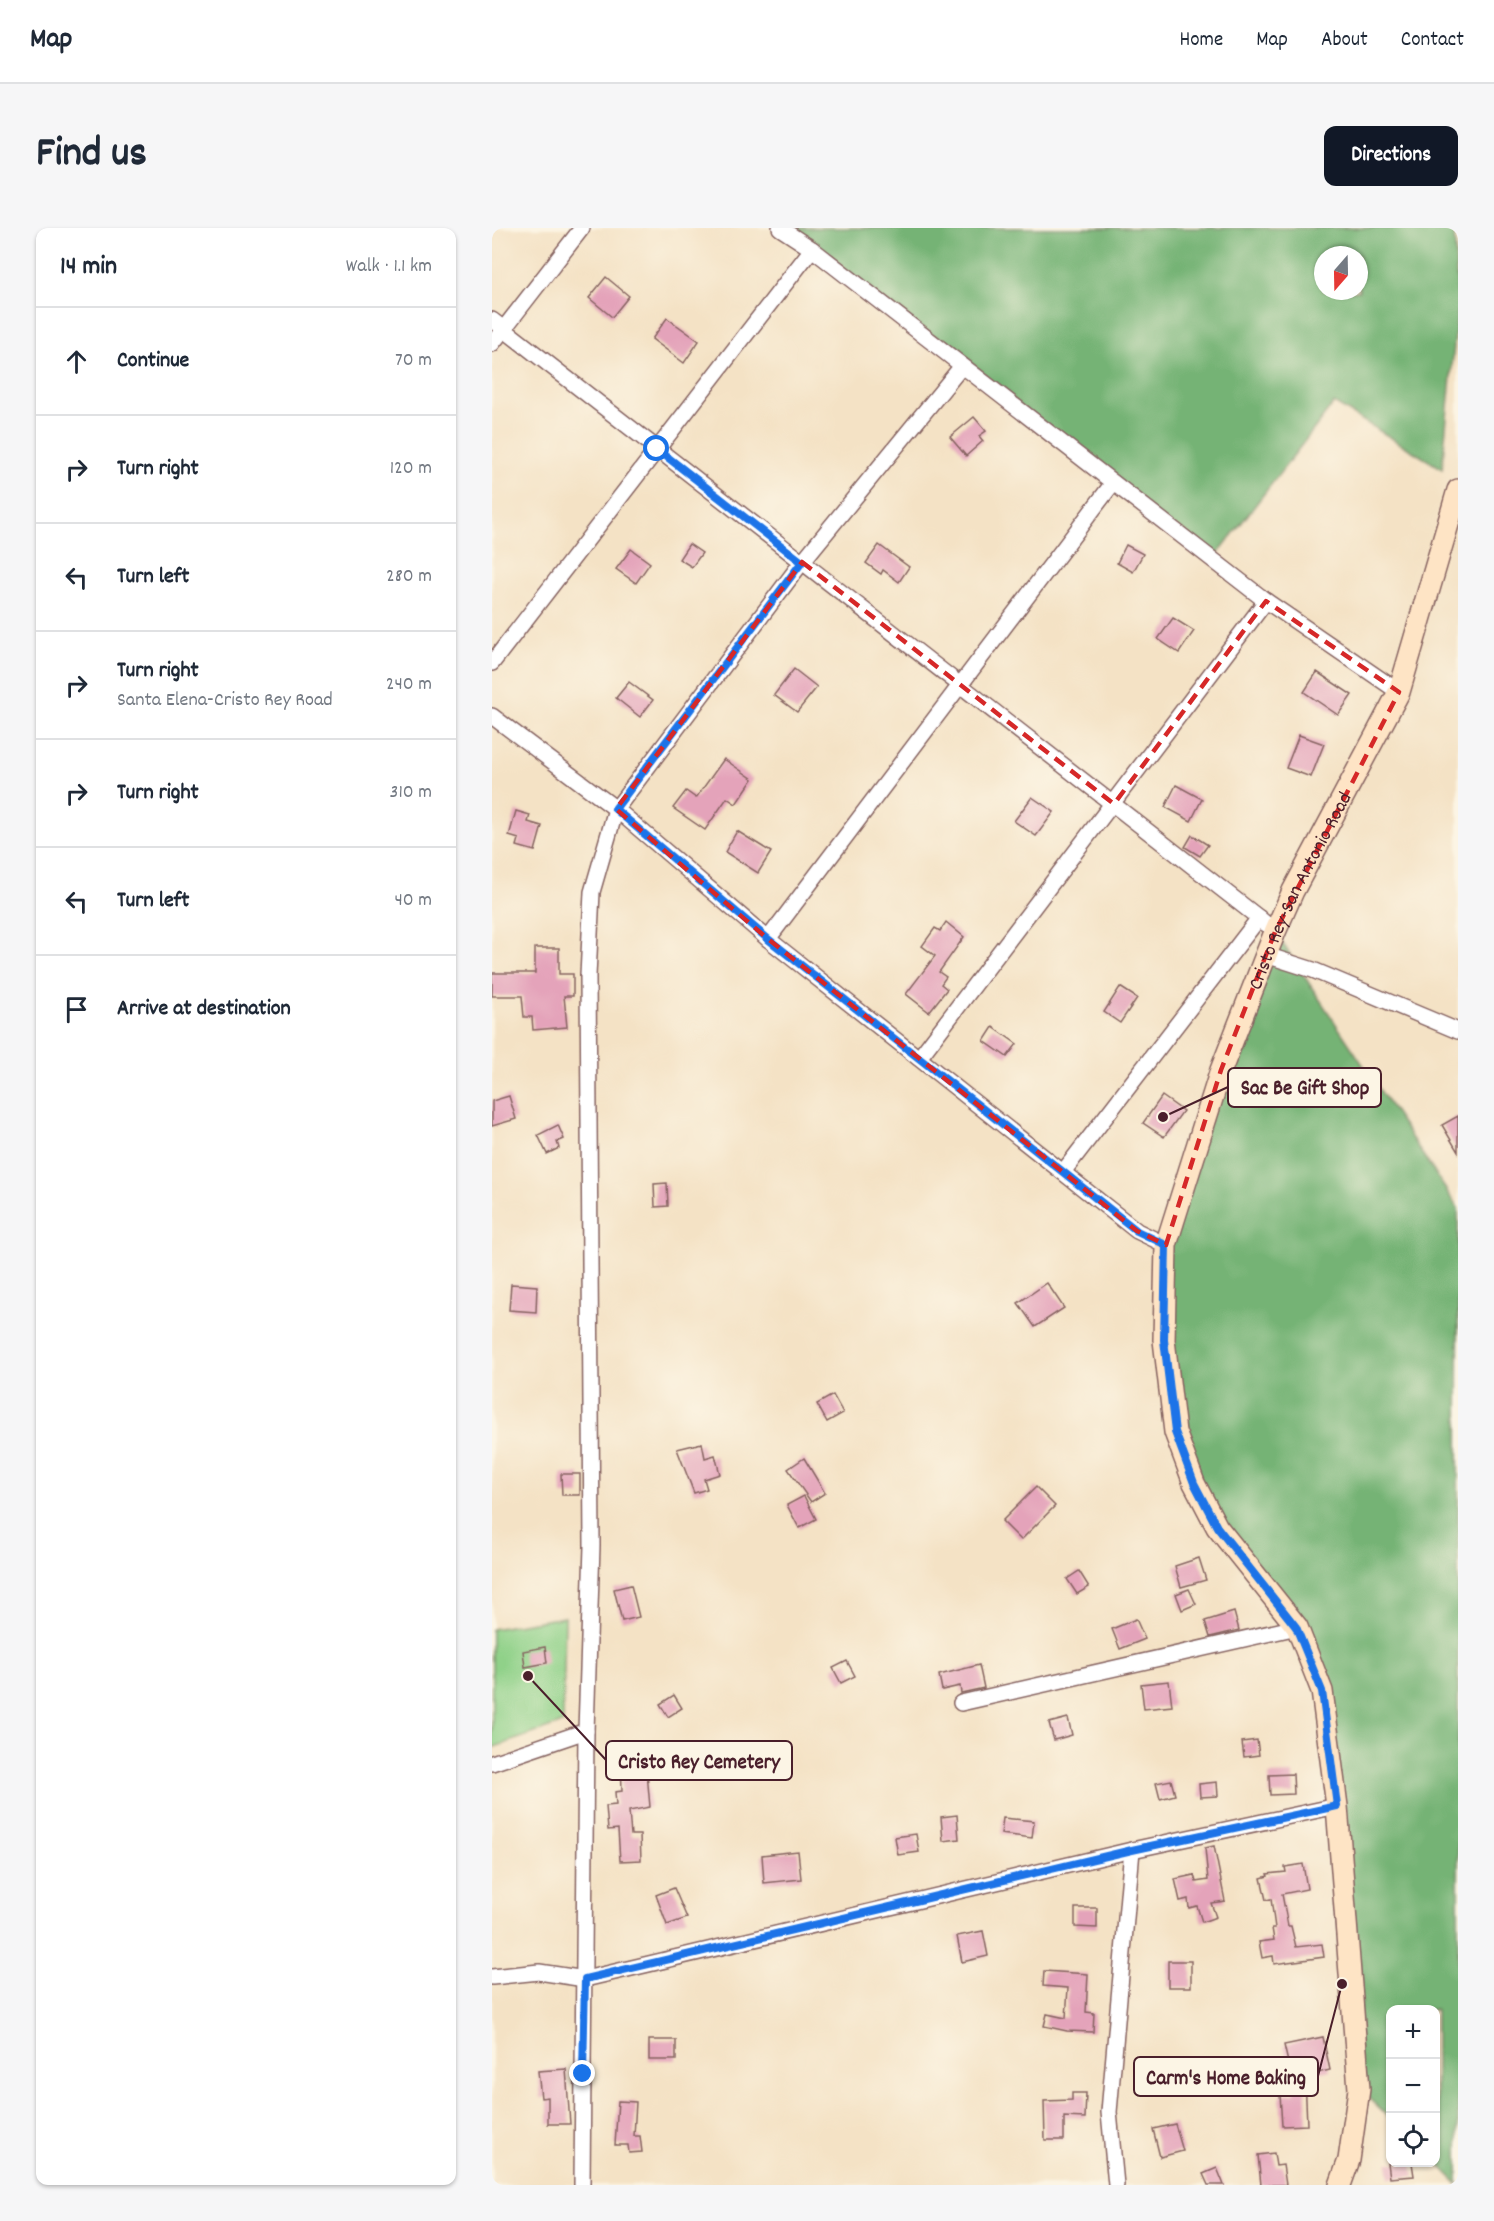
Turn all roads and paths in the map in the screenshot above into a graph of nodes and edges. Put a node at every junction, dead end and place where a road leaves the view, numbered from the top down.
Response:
1 (582, 228) edge
2 (780, 228) edge
3 (812, 249) junction
4 (498, 325) edge
5 (492, 344) edge
6 (962, 366) junction
7 (657, 449) junction
8 (1113, 483) junction
9 (1458, 490) edge
10 (802, 562) junction
11 (1266, 601) junction
12 (492, 663) edge
13 (959, 684) junction
14 (1399, 692) junction
15 (492, 716) edge
16 (1113, 804) junction
17 (615, 809) junction
18 (1267, 925) junction
19 (768, 939) junction
20 (1266, 955) junction
21 (1458, 1031) edge
22 (919, 1058) junction
23 (1063, 1172) junction
24 (1166, 1245) junction
25 (1296, 1627) junction
26 (961, 1703) dead end
27 (586, 1731) junction
28 (492, 1763) edge
29 (1337, 1806) junction
30 (1132, 1850) junction
31 (492, 1977) edge
32 (585, 1979) junction
33 (582, 2185) edge
34 (1116, 2185) edge
35 (1340, 2185) edge

1 - 4 street
2 - 3 street
3 - 6 street
3 - 7 street
4 - 5 street
4 - 7 street
6 - 8 street
6 - 10 street
7 - 10 street
7 - 12 street
8 - 11 street
8 - 13 street
9 - 14 main road, Cristo Rey-San Antonio Road
10 - 13 street
10 - 17 street
11 - 14 street
11 - 16 street
13 - 16 street
13 - 19 street
14 - 18 main road, Cristo Rey-San Antonio Road
15 - 17 street
16 - 18 street
16 - 22 street
17 - 19 street
17 - 27 street
18 - 20 main road, Cristo Rey-San Antonio Road
18 - 23 street
19 - 22 street
20 - 21 street
20 - 24 main road, Cristo Rey-San Antonio Road
22 - 23 street
23 - 24 street
24 - 25 main road, Cristo Rey-San Antonio Road
25 - 26 street
25 - 29 main road, Cristo Rey-San Antonio Road
27 - 28 street
27 - 32 street
29 - 30 street
29 - 35 main road, Cristo Rey-San Antonio Road
30 - 32 street
30 - 34 street
31 - 32 street
32 - 33 street

